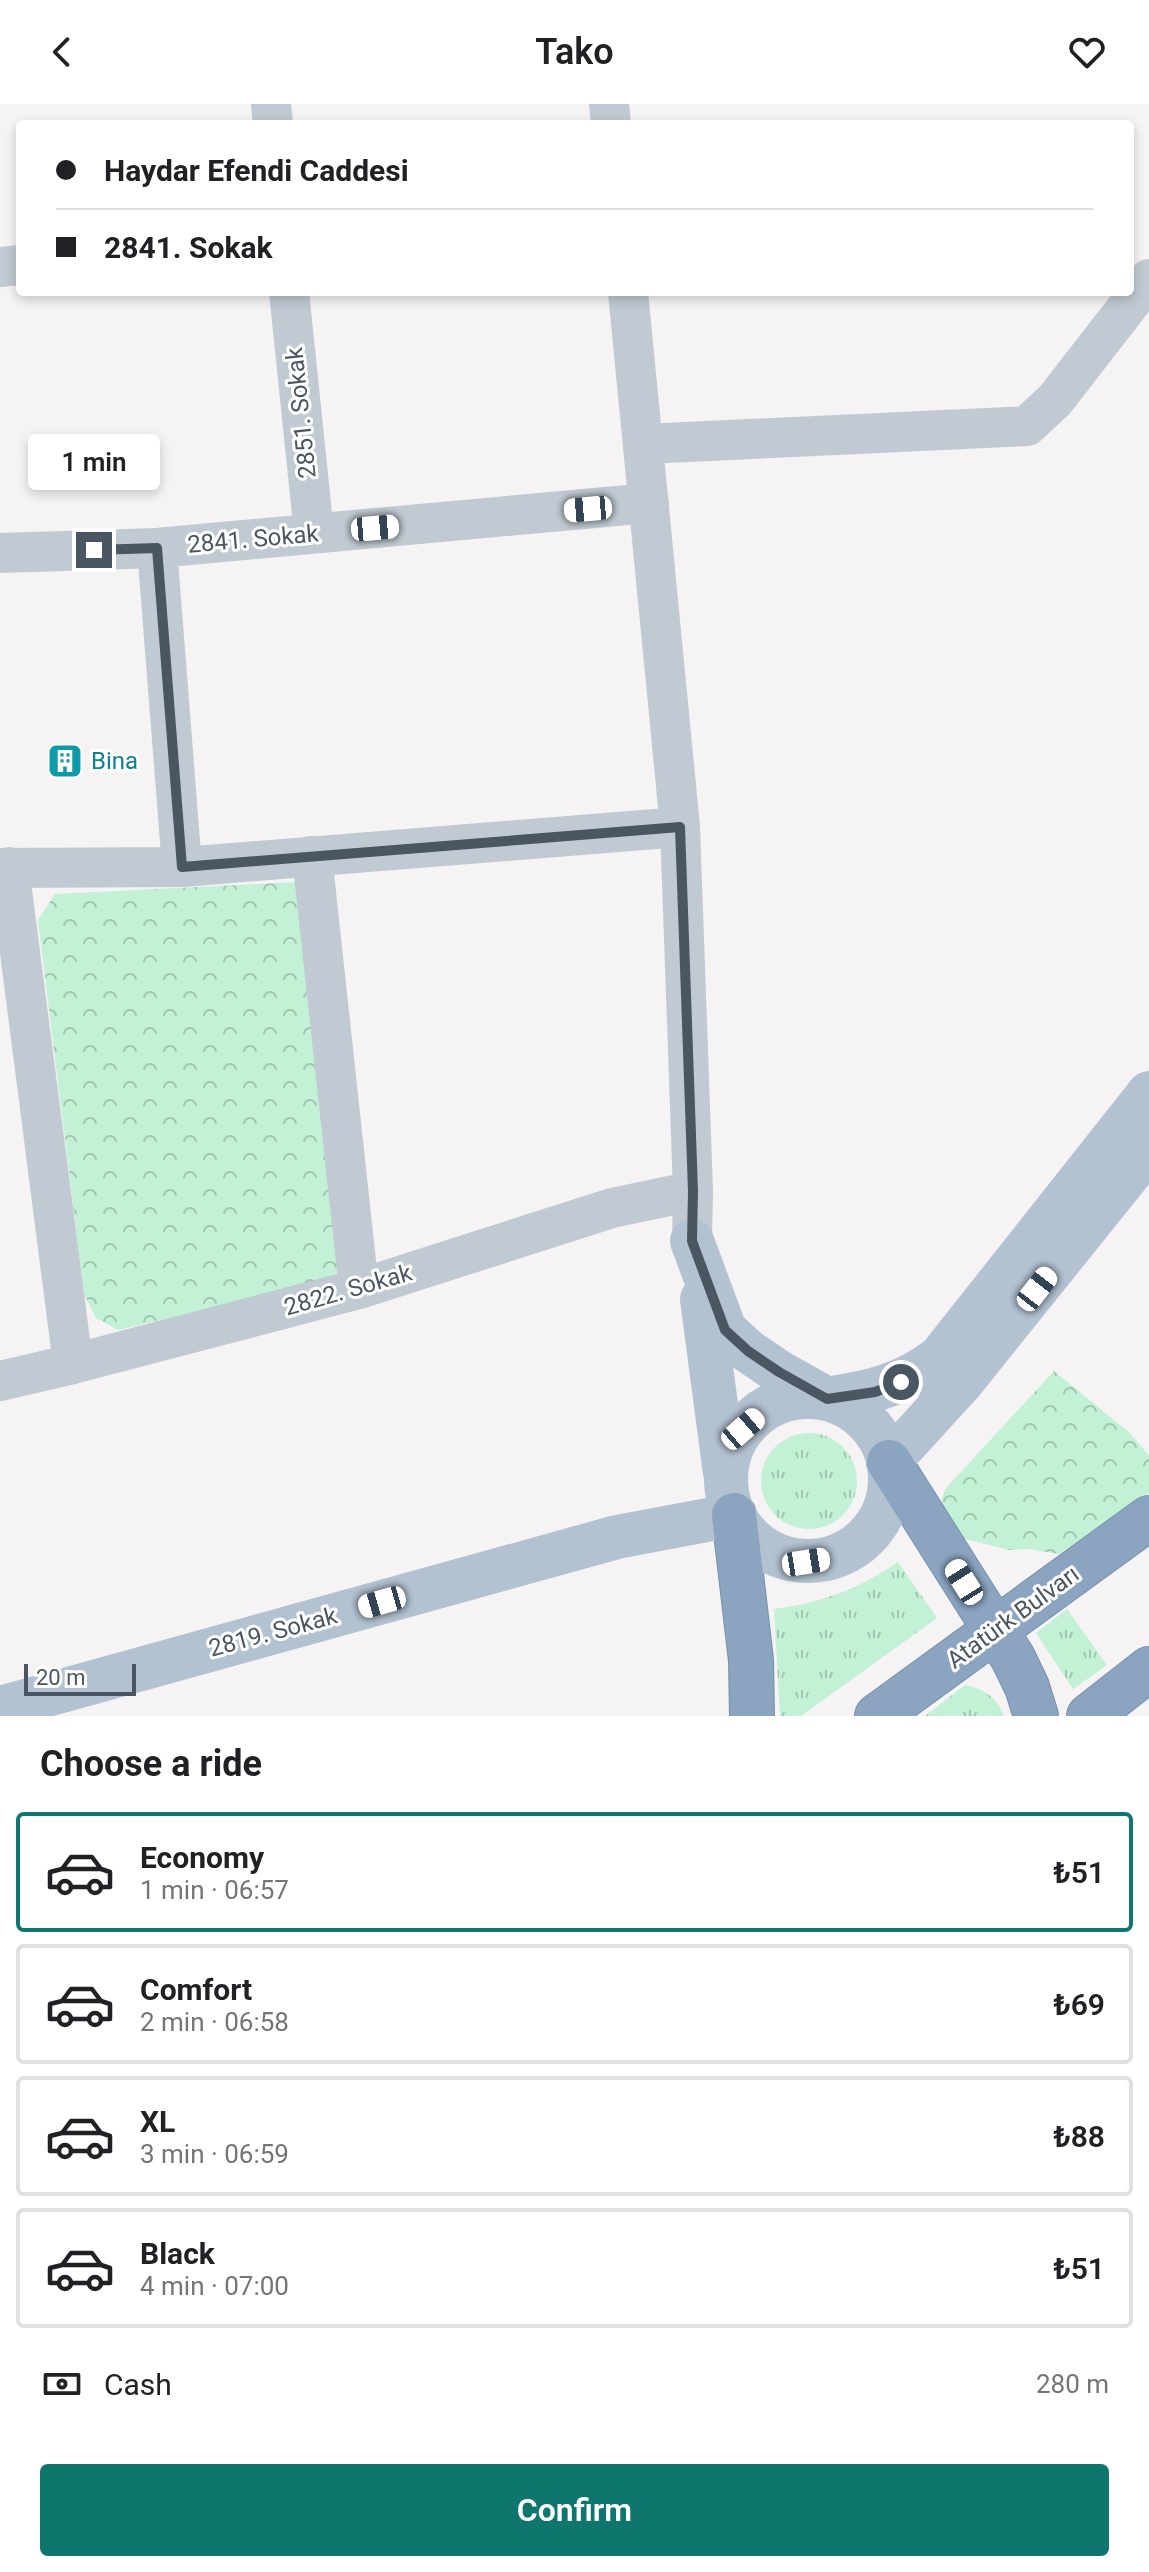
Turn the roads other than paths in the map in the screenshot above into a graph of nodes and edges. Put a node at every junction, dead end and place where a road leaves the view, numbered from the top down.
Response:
1 (1149, 279) edge
2 (289, 296) edge
3 (628, 296) edge
4 (644, 444) junction
5 (649, 503) junction
6 (314, 533) junction
7 (157, 548) junction
8 (0, 553) edge
9 (680, 827) junction
10 (312, 856) junction
11 (182, 867) junction
12 (4, 868) edge
13 (1149, 1093) edge
14 (1149, 1149) edge
15 (693, 1191) junction
16 (692, 1241) junction
17 (359, 1289) junction
18 (73, 1364) junction
19 (0, 1381) edge
20 (827, 1399) junction
21 (889, 1462) junction
22 (730, 1502) junction
23 (1149, 1518) edge
24 (994, 1630) junction
25 (1149, 1669) edge
26 (0, 1708) edge
27 (752, 1716) edge
28 (877, 1716) edge
29 (1036, 1716) edge
30 (1089, 1716) edge

1 - 4 street
2 - 6 street, 2851. Sokak
3 - 4 street
4 - 5 street
5 - 6 street, 2841. Sokak
5 - 9 street
6 - 7 street, 2841. Sokak
7 - 8 street, 2841. Sokak
7 - 11 street
9 - 10 street
9 - 15 street
10 - 11 street
10 - 17 street
11 - 12 street
12 - 18 street
13 - 20 main road
14 - 21 main road
15 - 16 street
15 - 17 street, 2822. Sokak
16 - 20 main road
16 - 22 main road
17 - 18 street, 2822. Sokak
18 - 19 street, 2822. Sokak
20 - 21 main road
20 - 22 main road
21 - 22 main road
21 - 24 highway
22 - 26 main road, 2819. Sokak
22 - 27 highway
23 - 24 highway, Atatürk Bulvarı
24 - 28 highway, Atatürk Bulvarı
24 - 29 highway
25 - 30 highway

